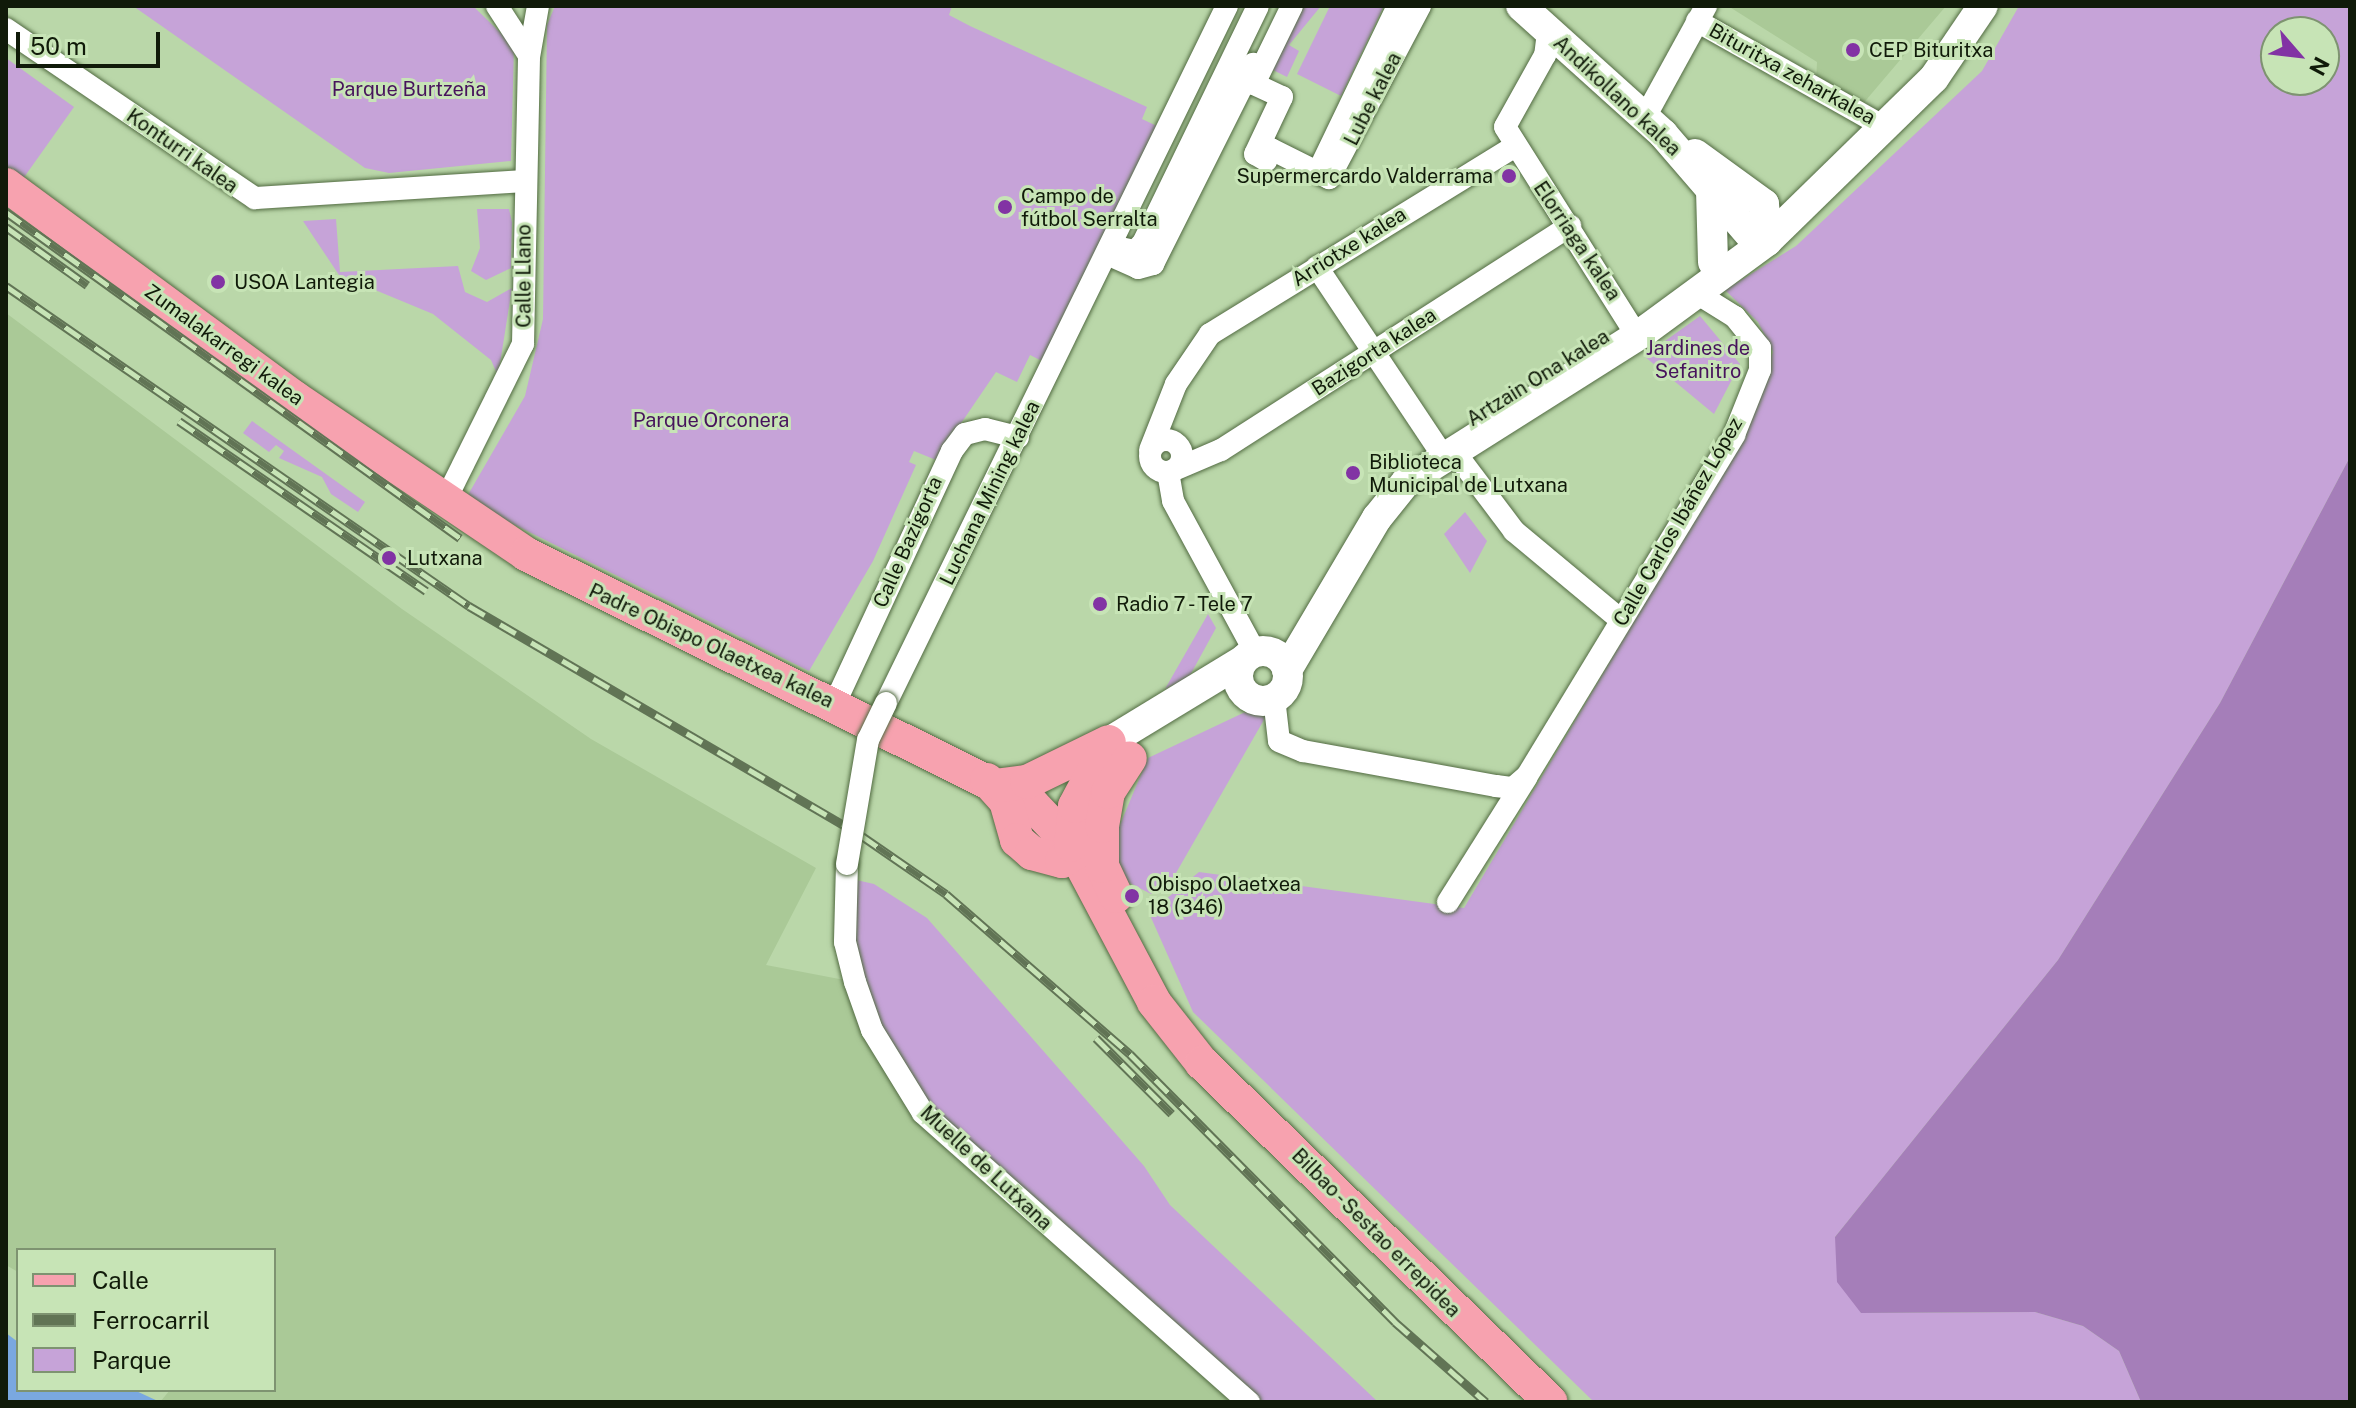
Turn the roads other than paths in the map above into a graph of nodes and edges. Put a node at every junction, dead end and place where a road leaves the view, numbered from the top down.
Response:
1 (526, 6) edge
2 (538, 6) edge
3 (1227, 6) edge
4 (1258, 6) edge
5 (1282, 6) edge
6 (1292, 6) edge
7 (1398, 6) edge
8 (1420, 6) edge
9 (1521, 6) edge
10 (1983, 6) edge
11 (499, 8) edge
12 (1701, 13) edge
13 (6, 29) edge
14 (1553, 46) junction
15 (529, 68) junction
16 (1654, 126) junction
17 (1886, 128) junction
18 (1512, 148) junction
19 (1318, 172) junction
20 (525, 181) junction
21 (6, 185) edge
22 (1710, 188) junction
23 (1745, 188) junction
24 (1824, 188) junction
25 (1570, 226) junction
26 (1763, 233) junction
27 (1113, 252) junction
28 (1713, 262) junction
29 (1317, 267) junction
30 (1698, 294) junction
31 (1633, 328) junction
32 (1370, 354) junction
33 (1018, 437) junction
34 (1443, 450) junction
35 (1171, 471) junction
36 (445, 501) junction
37 (1616, 630) junction
38 (1264, 659) junction
39 (835, 703) junction
40 (1267, 705) junction
41 (868, 740) joint
42 (1120, 750) junction
43 (1527, 776) junction
44 (993, 781) junction
45 (1085, 845) junction
46 (1448, 902) dead end
47 (1249, 1402) edge
48 (1550, 1402) edge

1 - 11 street
2 - 15 street, Calle Llano
3 - 27 street, Luchana Mining kalea
4 - 27 street
5 - 27 street
6 - 19 street
7 - 19 street, Lube kalea
8 - 19 street, Lube kalea
9 - 14 main road, Andikollano kalea
10 - 17 main road, Artzain Ona kalea
11 - 15 street
12 - 16 street
12 - 17 street, Bituritxa zeharkalea
13 - 20 street, Konturri kalea
14 - 16 main road, Andikollano kalea
14 - 18 street
15 - 20 street, Calle Llano
16 - 22 main road, Andikollano kalea
16 - 23 main road
17 - 24 main road, Artzain Ona kalea
18 - 25 street, Elorriaga kalea
18 - 29 street, Arriotxe kalea
20 - 36 street, Calle Llano
21 - 36 main road, Zumalakarregi kalea
22 - 26 main road, Andikollano kalea
22 - 28 main road
23 - 24 main road
23 - 26 main road
24 - 26 main road, Artzain Ona kalea
25 - 31 street, Elorriaga kalea
25 - 32 street, Bazigorta kalea
26 - 28 main road, Artzain Ona kalea
26 - 30 main road, Artzain Ona kalea
27 - 33 street, Luchana Mining kalea
28 - 31 main road, Artzain Ona kalea
29 - 32 street
29 - 35 street, Arriotxe kalea
30 - 31 main road, Artzain Ona kalea
30 - 37 street, Calle Carlos Ibáñez López
31 - 34 main road, Artzain Ona kalea
32 - 34 street
32 - 35 street, Bazigorta kalea
33 - 39 street, Calle Bazigorta
33 - 41 street, Luchana Mining kalea, bridge
34 - 37 street
34 - 38 main road, Artzain Ona kalea
35 - 38 street
36 - 39 main road, Padre Obispo Olaetxea kalea
37 - 43 street, Calle Carlos Ibáñez López
38 - 40 main road
38 - 40 main road
38 - 42 main road, Artzain Ona kalea
39 - 44 main road, Padre Obispo Olaetxea kalea
40 - 42 main road
40 - 43 street
41 - 47 street, Muelle de Lutxana, bridge
42 - 44 main road
42 - 45 main road
43 - 46 street, Calle Carlos Ibáñez López
44 - 45 main road, Padre Obispo Olaetxea kalea
44 - 45 main road
45 - 48 main road, Bilbao - Sestao errepidea

